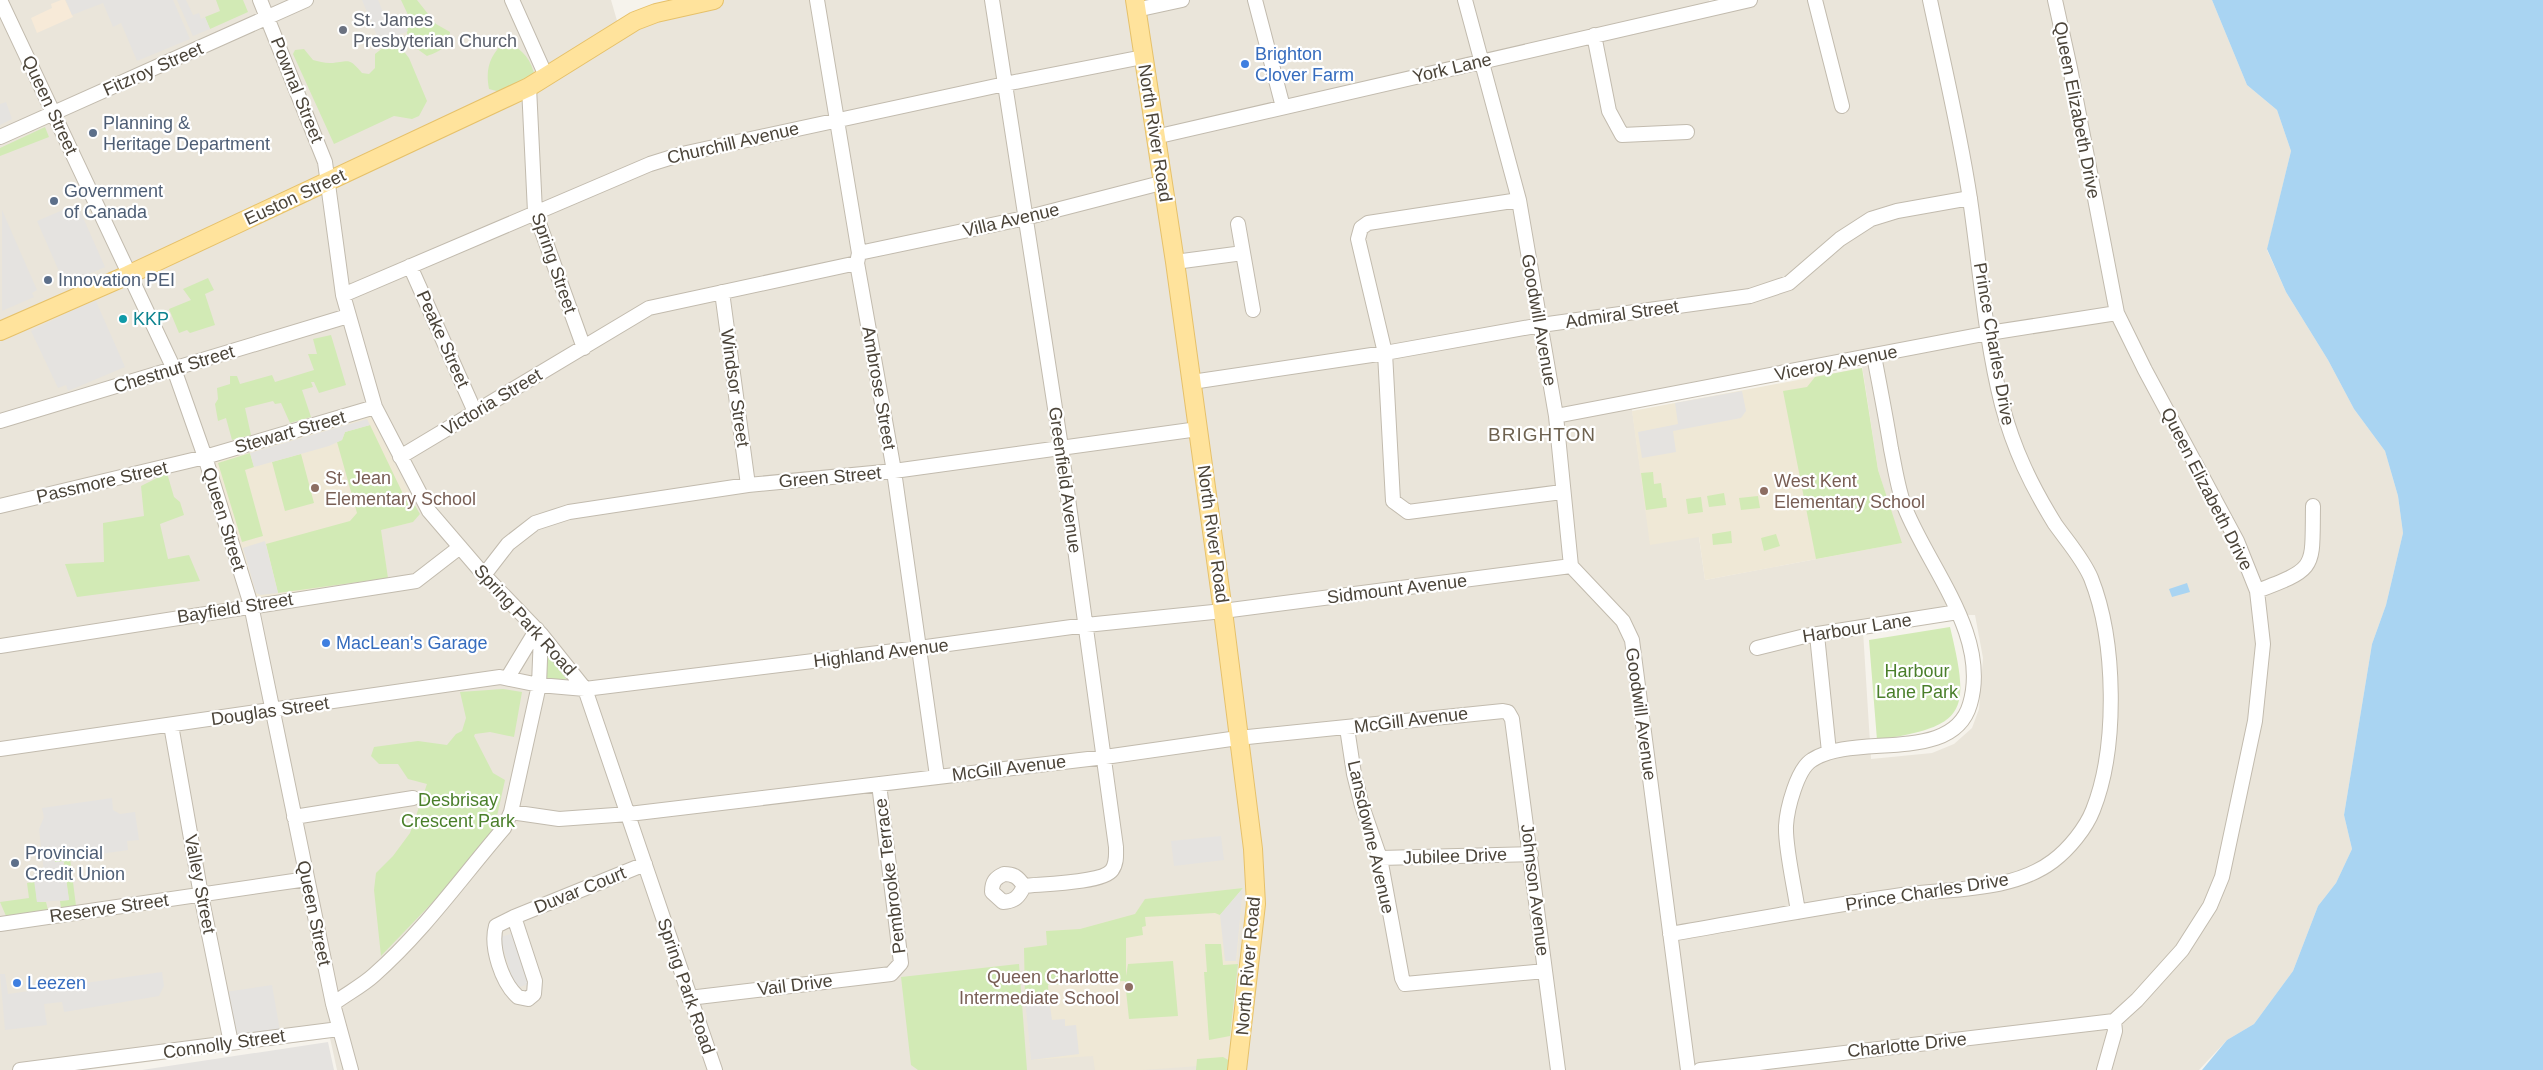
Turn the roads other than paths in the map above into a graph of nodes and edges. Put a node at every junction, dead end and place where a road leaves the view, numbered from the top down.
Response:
1 (0, 0) edge
2 (260, 0) edge
3 (306, 0) edge
4 (512, 0) edge
5 (714, 0) edge
6 (817, 0) edge
7 (992, 0) edge
8 (1182, 0) edge
9 (1255, 0) edge
10 (1465, 0) edge
11 (1750, 0) edge
12 (1815, 0) edge
13 (1930, 0) edge
14 (2055, 0) edge
15 (1135, 5) edge
16 (659, 7) edge
17 (268, 17) junction
18 (1594, 35) junction
19 (1143, 57) junction
20 (1481, 61) junction
21 (546, 76) junction
22 (1005, 84) junction
23 (529, 87) junction
24 (1842, 106) dead end
25 (1283, 107) junction
26 (55, 113) junction
27 (837, 119) junction
28 (1686, 132) dead end
29 (0, 137) edge
30 (1155, 137) junction
31 (328, 182) junction
32 (1161, 183) junction
33 (1970, 198) junction
34 (1519, 200) junction
35 (535, 212) junction
36 (1025, 218) junction
37 (1238, 224) dead end
38 (1243, 253) junction
39 (858, 258) junction
40 (1176, 262) junction
41 (410, 266) junction
42 (128, 274) junction
43 (722, 292) junction
44 (343, 296) junction
45 (1253, 310) dead end
46 (2117, 313) junction
47 (348, 316) junction
48 (1541, 325) junction
49 (0, 331) edge
50 (1989, 333) junction
51 (584, 348) junction
52 (1385, 352) junction
53 (1874, 356) junction
54 (174, 370) junction
55 (1192, 382) junction
56 (375, 407) junction
57 (476, 412) junction
58 (1556, 416) junction
59 (0, 421) edge
60 (1198, 429) junction
61 (1061, 447) junction
62 (205, 457) junction
63 (400, 457) junction
64 (894, 471) junction
65 (748, 485) junction
66 (1562, 492) junction
67 (0, 506) edge
68 (2313, 506) dead end
69 (460, 547) junction
70 (1571, 566) junction
71 (484, 575) junction
72 (2257, 591) junction
73 (251, 605) junction
74 (1224, 611) junction
75 (1958, 612) junction
76 (1086, 625) junction
77 (539, 631) junction
78 (1817, 635) junction
79 (0, 646) edge
80 (919, 648) junction
81 (1757, 648) dead end
82 (508, 677) junction
83 (539, 685) junction
84 (585, 689) junction
85 (273, 711) junction
86 (1508, 712) joint
87 (171, 725) junction
88 (1347, 728) junction
89 (1238, 738) junction
90 (0, 749) edge
91 (1829, 752) junction
92 (1105, 757) junction
93 (938, 776) junction
94 (879, 784) junction
95 (413, 798) dead end
96 (510, 812) junction
97 (629, 814) junction
98 (294, 817) junction
99 (1531, 854) junction
100 (1380, 858) junction
101 (645, 864) junction
102 (307, 879) junction
103 (1024, 886) dead end
104 (201, 895) junction
105 (1798, 912) junction
106 (514, 917) junction
107 (0, 924) edge
108 (1670, 934) junction
109 (898, 968) joint
110 (1545, 971) junction
111 (689, 998) junction
112 (333, 1004) junction
113 (2114, 1021) junction
114 (339, 1029) junction
115 (231, 1043) junction
116 (20, 1070) edge
117 (351, 1070) edge
118 (715, 1070) edge
119 (1238, 1070) edge
120 (1558, 1070) edge
121 (1688, 1070) edge
122 (1700, 1070) edge
123 (2104, 1070) edge

1 - 26 street, Queen Street
2 - 17 street, Pownal Street
3 - 17 street, Fitzroy Street
4 - 21 street
5 - 16 main road, Euston Street
6 - 27 street, Ambrose Street
7 - 22 street, Greenfield Avenue
8 - 15 street
9 - 25 street
10 - 20 street, Goodwill Avenue
11 - 18 street, York Lane
12 - 24 street
13 - 33 street, Prince Charles Drive
14 - 46 street, Queen Elizabeth Drive
15 - 19 main road, North River Road
16 - 21 main road, Euston Street
17 - 26 street, Fitzroy Street
17 - 31 street, Pownal Street
18 - 20 street, York Lane
18 - 28 street
19 - 22 street, Churchill Avenue
19 - 30 main road, North River Road
20 - 25 street, York Lane
20 - 34 street, Goodwill Avenue
21 - 23 main road, Euston Street
22 - 27 street, Churchill Avenue
22 - 36 street, Greenfield Avenue
23 - 31 main road, Euston Street
23 - 35 street, Spring Street
25 - 30 street, York Lane
26 - 29 street, Fitzroy Street
26 - 42 street, Queen Street
27 - 35 street, Churchill Avenue
27 - 39 street, Ambrose Street
30 - 32 main road, North River Road
31 - 42 main road, Euston Street
31 - 44 street, Spring Park Road
32 - 36 street, Villa Avenue
32 - 40 main road, North River Road
33 - 48 street, Admiral Street
33 - 50 street, Prince Charles Drive
34 - 48 street, Goodwill Avenue
34 - 52 street
35 - 41 street, Churchill Avenue
35 - 51 street, Spring Street
36 - 39 street, Villa Avenue
36 - 61 street, Greenfield Avenue
37 - 38 street
38 - 40 street
38 - 45 street
39 - 43 street, Villa Avenue
39 - 64 street, Ambrose Street
40 - 55 main road, North River Road
41 - 44 street, Churchill Avenue
41 - 57 street, Peake Street
42 - 49 main road, Euston Street
42 - 54 street, Queen Street
43 - 51 street, Villa Avenue
43 - 65 street, Windsor Street
44 - 47 street, Spring Park Road
46 - 50 street, Viceroy Avenue
46 - 72 street, Queen Elizabeth Drive
47 - 54 street, Chestnut Street
47 - 56 street, Spring Park Road
48 - 52 street, Admiral Street
48 - 58 street, Goodwill Avenue
50 - 53 street, Viceroy Avenue
50 - 105 street, Prince Charles Drive
51 - 57 street, Victoria Street
52 - 55 street, Admiral Street
52 - 66 street
53 - 58 street, Viceroy Avenue
53 - 75 street
54 - 59 street, Chestnut Street
54 - 62 street, Queen Street
55 - 60 main road, North River Road
56 - 62 street, Stewart Street
56 - 63 street, Spring Park Road
57 - 63 street, Victoria Street
58 - 66 street, Goodwill Avenue
60 - 61 street, Green Street
60 - 74 main road, North River Road
61 - 64 street, Green Street
61 - 76 street, Greenfield Avenue
62 - 67 street, Passmore Street
62 - 73 street, Queen Street
63 - 69 street, Spring Park Road
64 - 65 street, Green Street
64 - 80 street, Ambrose Street
65 - 71 street, Green Street
66 - 70 street, Goodwill Avenue
68 - 72 street
69 - 71 street, Spring Park Road
69 - 73 street, Bayfield Street
70 - 74 street, Sidmount Avenue
70 - 108 street, Goodwill Avenue
71 - 77 street, Spring Park Road
72 - 113 street, Queen Elizabeth Drive
73 - 79 street, Bayfield Street
73 - 85 street, Queen Street
74 - 76 street, Highland Avenue
74 - 89 main road, North River Road
75 - 78 street, Harbour Lane
75 - 91 street
76 - 80 street, Highland Avenue
76 - 92 street, Greenfield Avenue
77 - 82 street
77 - 83 street
77 - 84 street, Spring Park Road
78 - 81 street, Harbour Lane
78 - 91 street
80 - 84 street, Highland Avenue
80 - 93 street, Ambrose Street
82 - 83 street, Douglas Street
82 - 85 street, Douglas Street
83 - 84 street, Highland Avenue
83 - 96 street
84 - 97 street, Spring Park Road
85 - 87 street, Douglas Street
85 - 98 street, Queen Street
86 - 88 street, McGill Avenue
86 - 99 street, Johnson Avenue
87 - 90 street, Douglas Street
87 - 104 street, Valley Street
88 - 89 street, McGill Avenue
88 - 100 street, Lansdowne Avenue
89 - 92 street, McGill Avenue
89 - 119 main road, North River Road
91 - 105 street
92 - 93 street, McGill Avenue
92 - 103 street, Greenfield Avenue
93 - 94 street, McGill Avenue
94 - 97 street, McGill Avenue
94 - 109 street, Pembrooke Terrace
95 - 98 street
96 - 97 street, McGill Avenue
96 - 112 street
97 - 101 street, Spring Park Road
98 - 102 street, Queen Street
99 - 100 street, Jubilee Drive
99 - 110 street, Johnson Avenue
100 - 110 street, Lansdowne Avenue
101 - 106 street, Duvar Court
101 - 111 street, Spring Park Road
102 - 104 street, Reserve Street
102 - 112 street, Queen Street
104 - 107 street, Reserve Street
104 - 115 street, Valley Street
105 - 108 street, Prince Charles Drive
106 - 106 street, Duvar Court
108 - 121 street, Goodwill Avenue
109 - 111 street, Vail Drive
110 - 120 street, Johnson Avenue
111 - 118 street, Spring Park Road
112 - 114 street, Queen Street
113 - 122 street, Charlotte Drive
113 - 123 street
114 - 115 street, Connolly Street
114 - 117 street, Queen Street
115 - 116 street, Connolly Street

